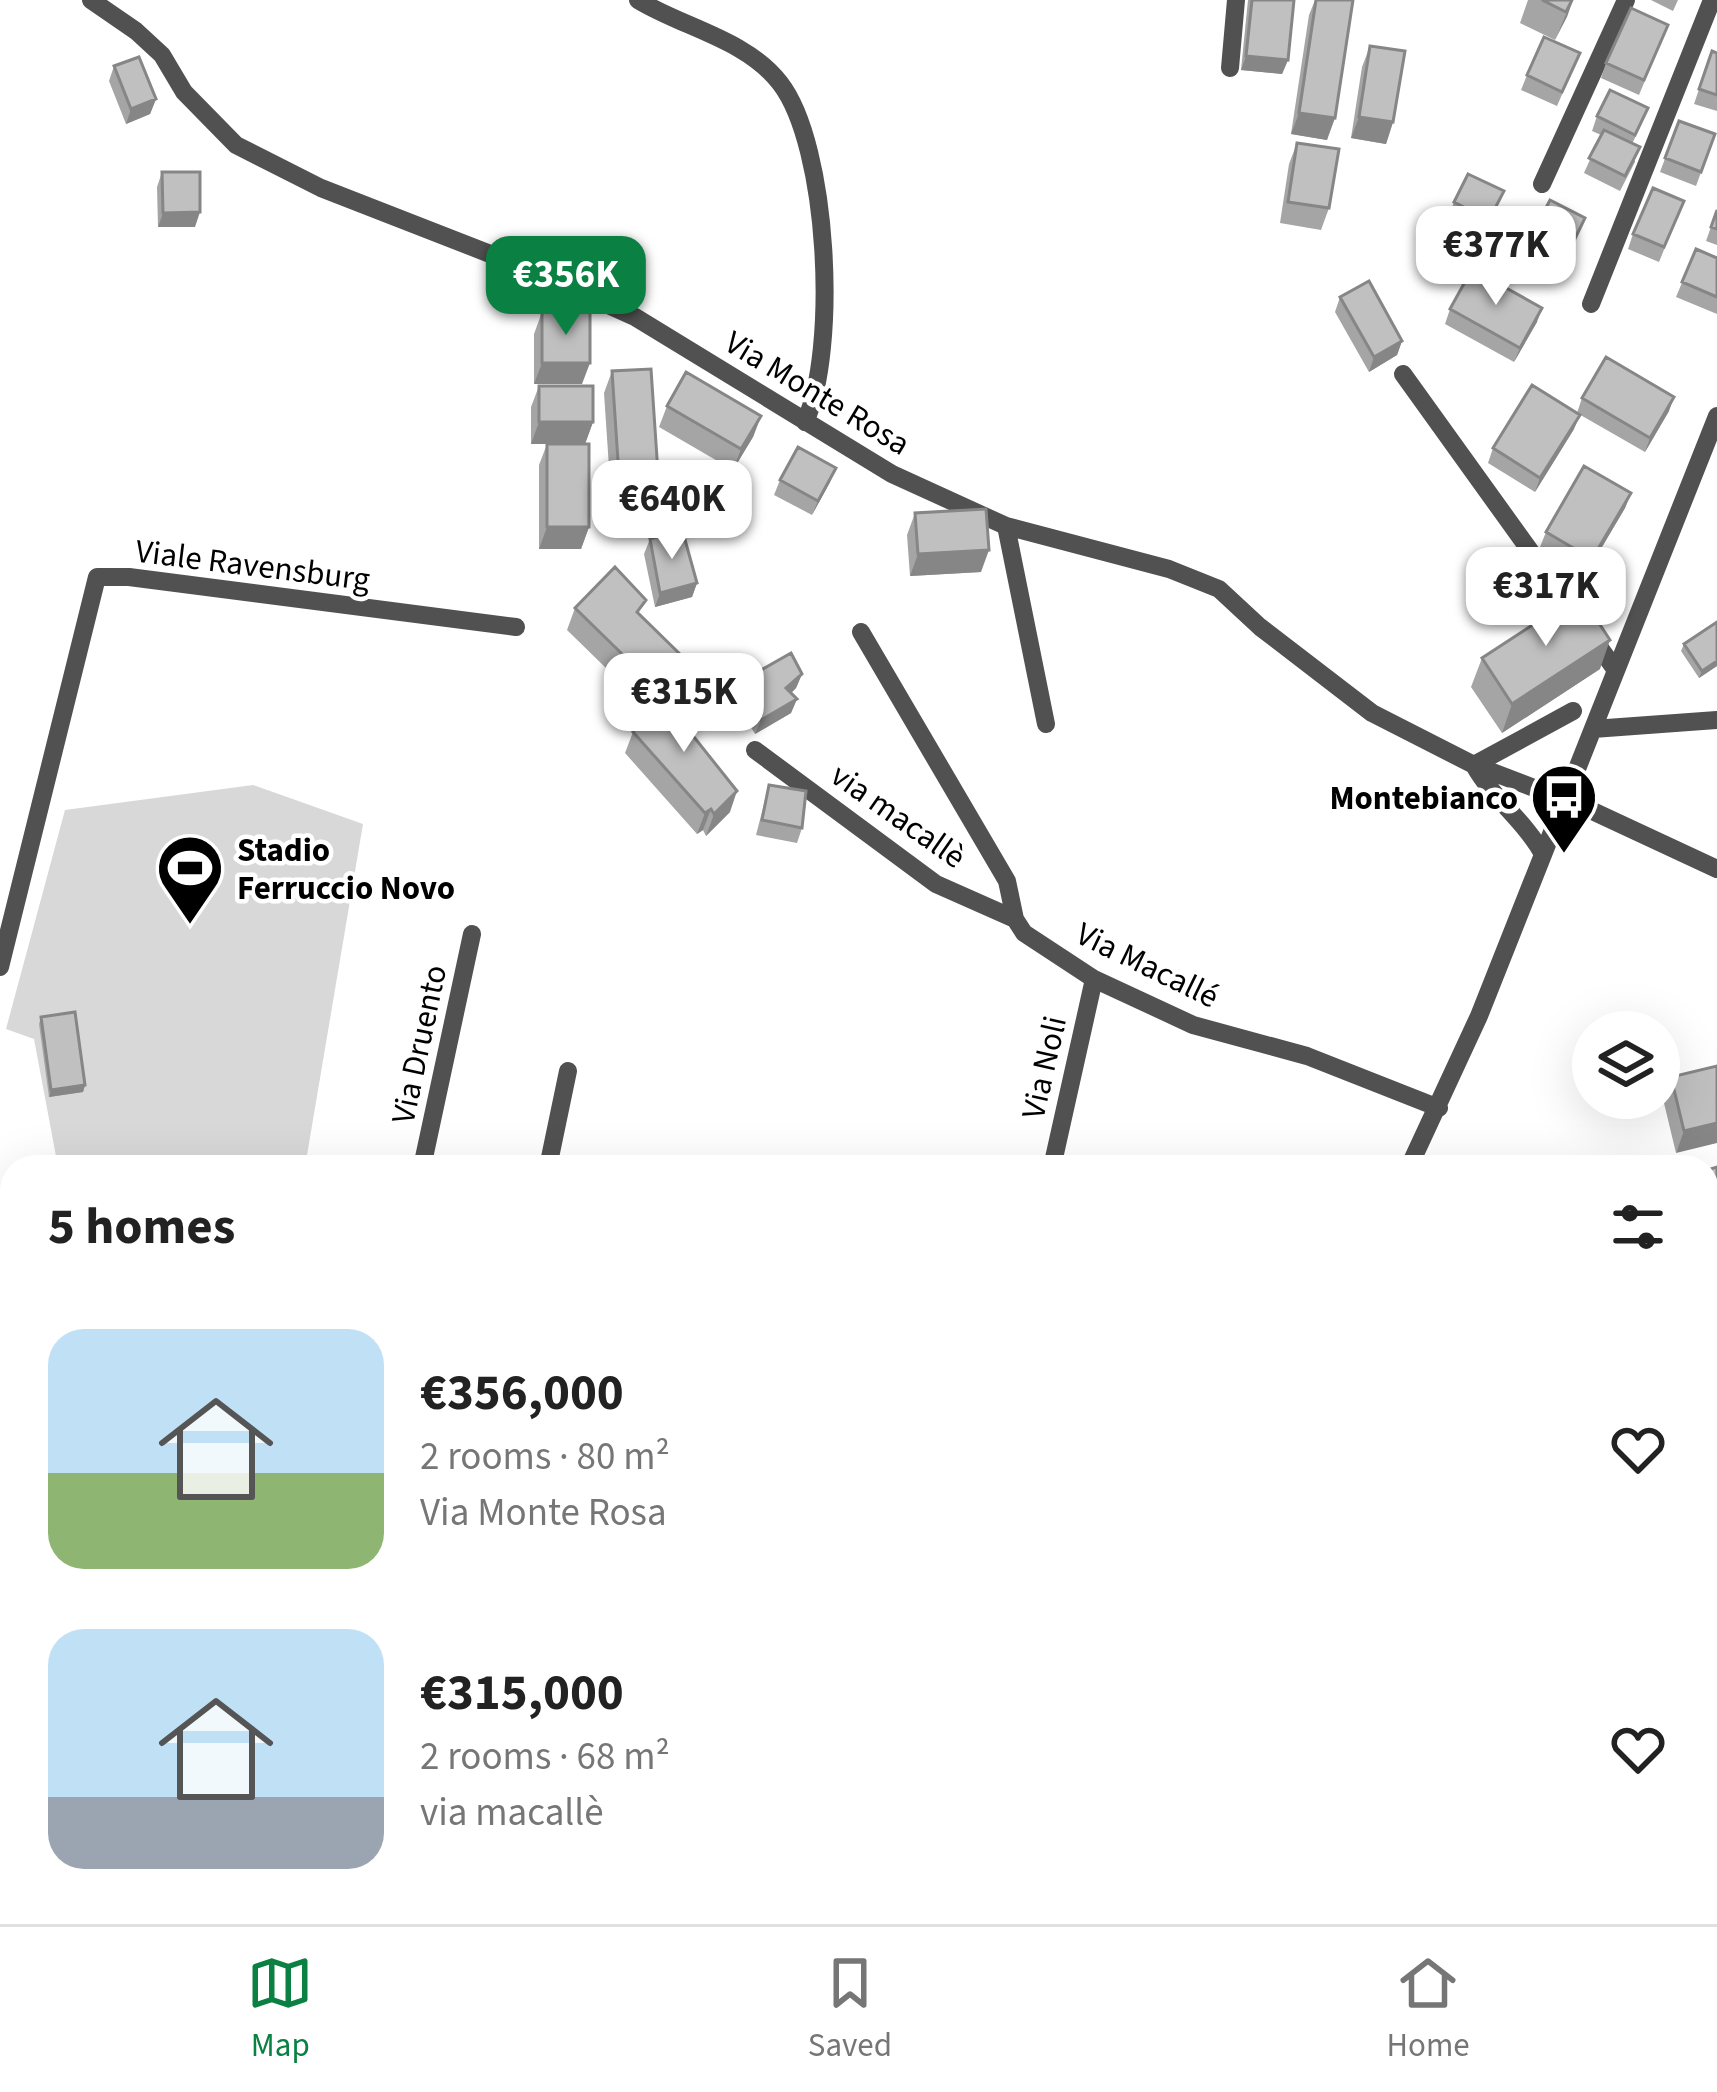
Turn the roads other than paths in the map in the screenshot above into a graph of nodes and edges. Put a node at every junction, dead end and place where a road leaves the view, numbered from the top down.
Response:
1 (91, 0) edge
2 (638, 0) edge
3 (1236, 0) edge
4 (1626, 0) edge
5 (1712, 0) edge
6 (1230, 68) dead end
7 (1542, 184) dead end
8 (1592, 304) dead end
9 (1403, 374) dead end
10 (1717, 416) edge
11 (805, 422) junction
12 (1006, 526) junction
13 (516, 627) dead end
14 (861, 632) dead end
15 (1615, 670) junction
16 (1573, 711) dead end
17 (1717, 720) edge
18 (1046, 724) dead end
19 (1592, 729) junction
20 (755, 750) dead end
21 (1474, 765) junction
22 (1564, 800) junction
23 (1543, 854) junction
24 (1717, 869) edge
25 (1015, 919) junction
26 (472, 934) dead end
27 (0, 968) edge
28 (1094, 979) junction
29 (568, 1071) dead end
30 (1439, 1108) junction
31 (425, 1155) edge
32 (550, 1155) edge
33 (1055, 1155) edge
34 (1415, 1155) edge

1 - 11 street, Via Monte Rosa
2 - 11 street
3 - 6 street
4 - 7 street
5 - 8 street
9 - 15 street
10 - 15 street
11 - 12 street, Via Monte Rosa
12 - 18 street
12 - 21 street, Via Monte Rosa
13 - 27 street, Viale Ravensburg
14 - 25 street
15 - 19 street
16 - 21 street
17 - 19 street
19 - 22 street
20 - 25 street, via macallè
21 - 22 street, Via Monte Rosa
21 - 23 street
22 - 23 street
22 - 24 street, Via Monte Rosa
23 - 30 street
25 - 28 street, Via Macallé
26 - 31 street, Via Druento
28 - 30 street, Via Macallé
28 - 33 street, Via Noli
29 - 32 street
30 - 34 street

